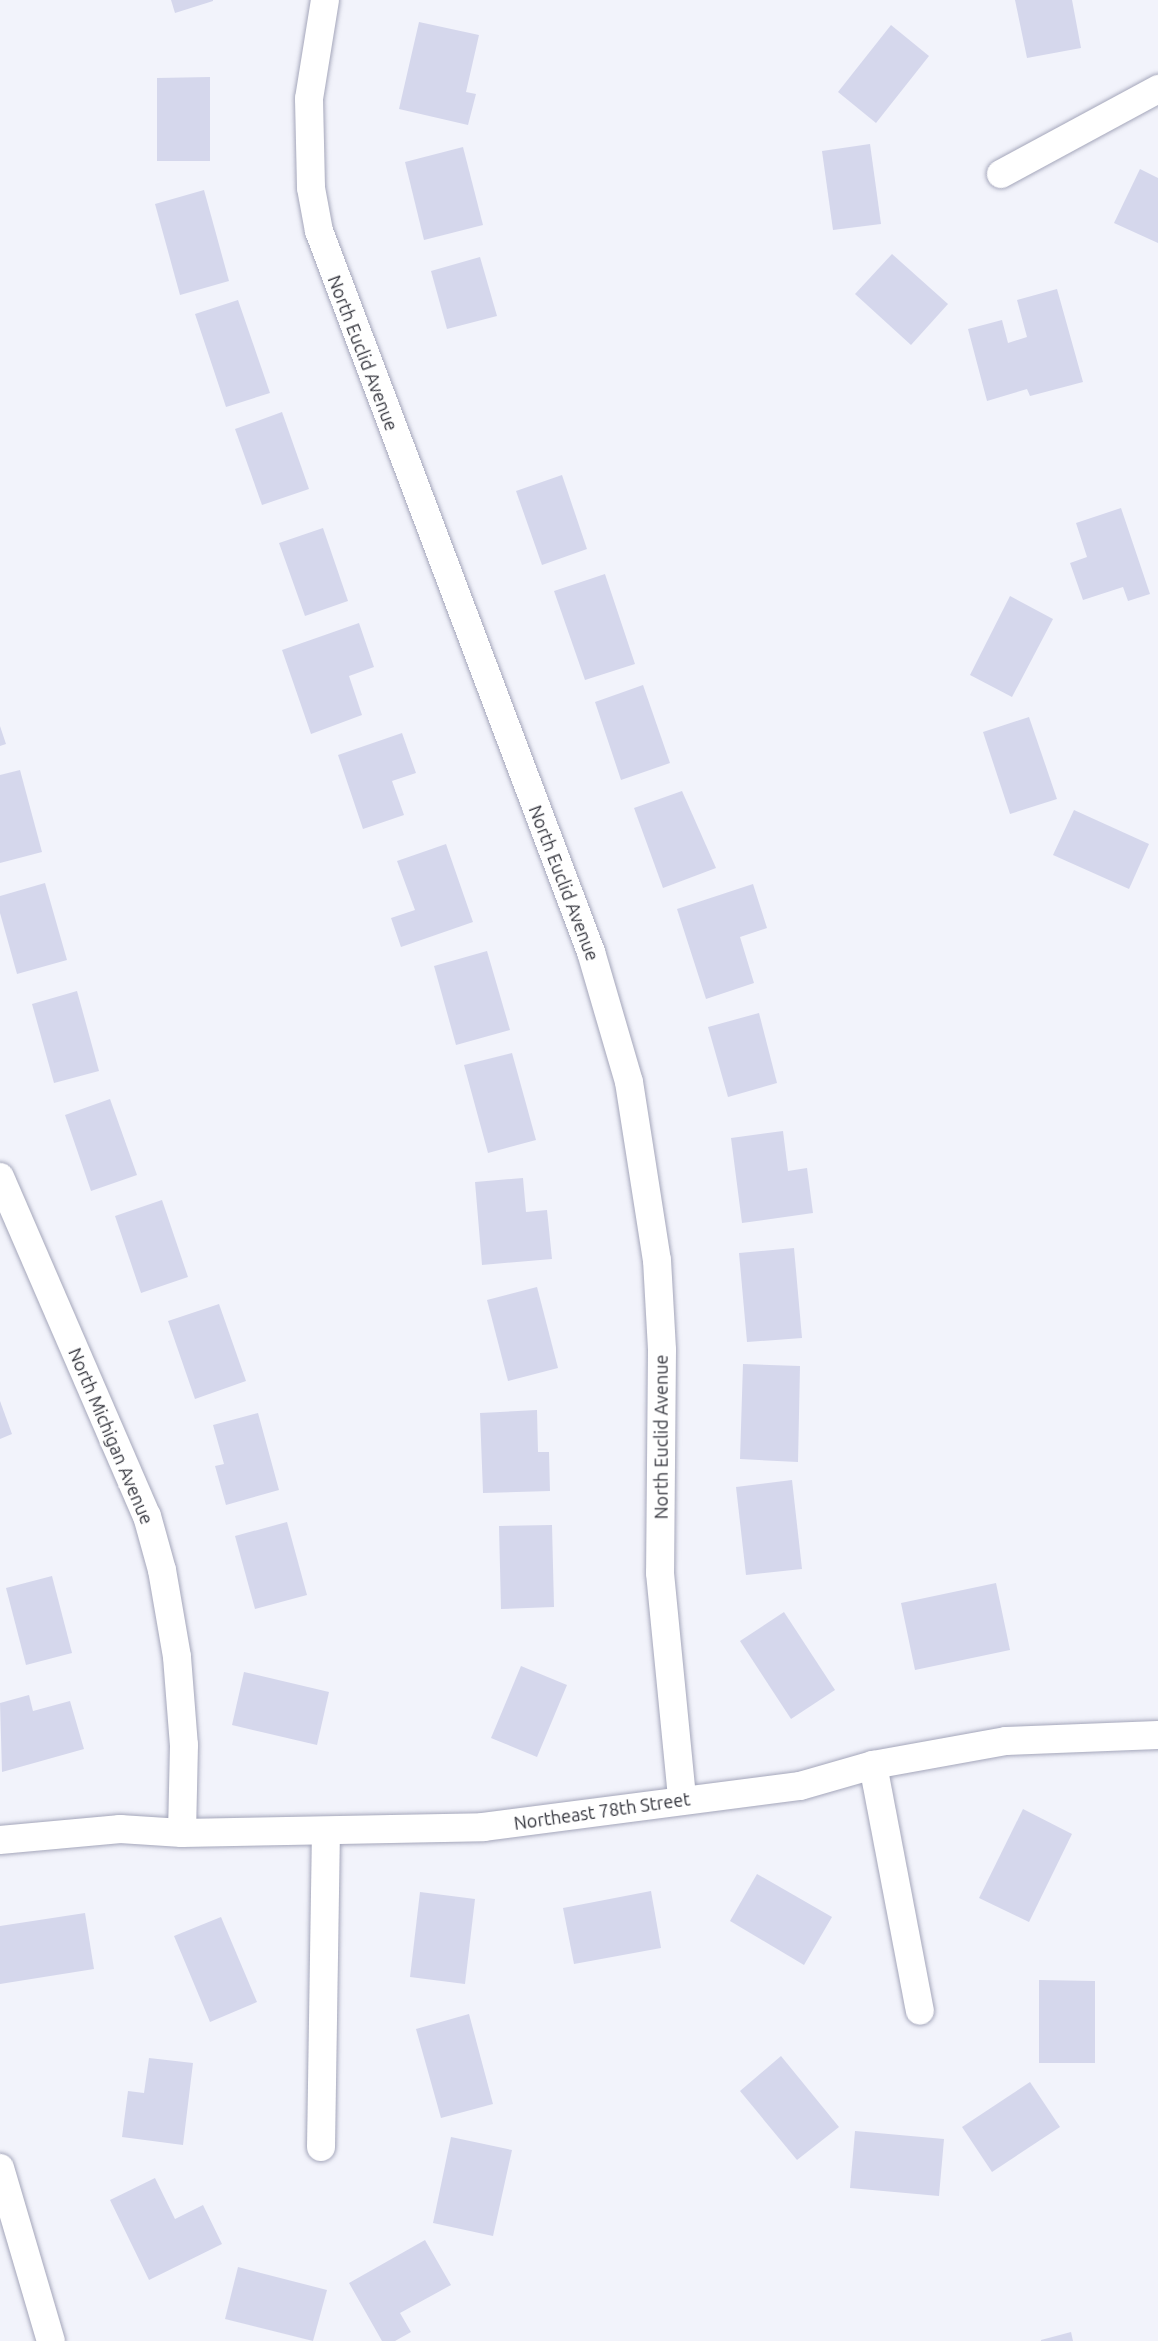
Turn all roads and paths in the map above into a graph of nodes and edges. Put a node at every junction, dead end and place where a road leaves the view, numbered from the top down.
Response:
1 (325, 0) edge
2 (1158, 89) edge
3 (1001, 174) dead end
4 (0, 1177) edge
5 (1158, 1735) edge
6 (873, 1765) junction
7 (682, 1799) junction
8 (326, 1831) junction
9 (182, 1833) junction
10 (0, 1840) edge
11 (920, 2011) dead end
12 (321, 2147) dead end
13 (0, 2168) edge
14 (51, 2341) edge

1 - 7 street, North Euclid Avenue
2 - 3 street
4 - 9 street, North Michigan Avenue
5 - 6 street, Northeast 78th Street
6 - 7 street, Northeast 78th Street
6 - 11 street
7 - 8 street, Northeast 78th Street
8 - 9 street, Northeast 78th Street
8 - 12 street
9 - 10 street, Northeast 78th Street
13 - 14 street

